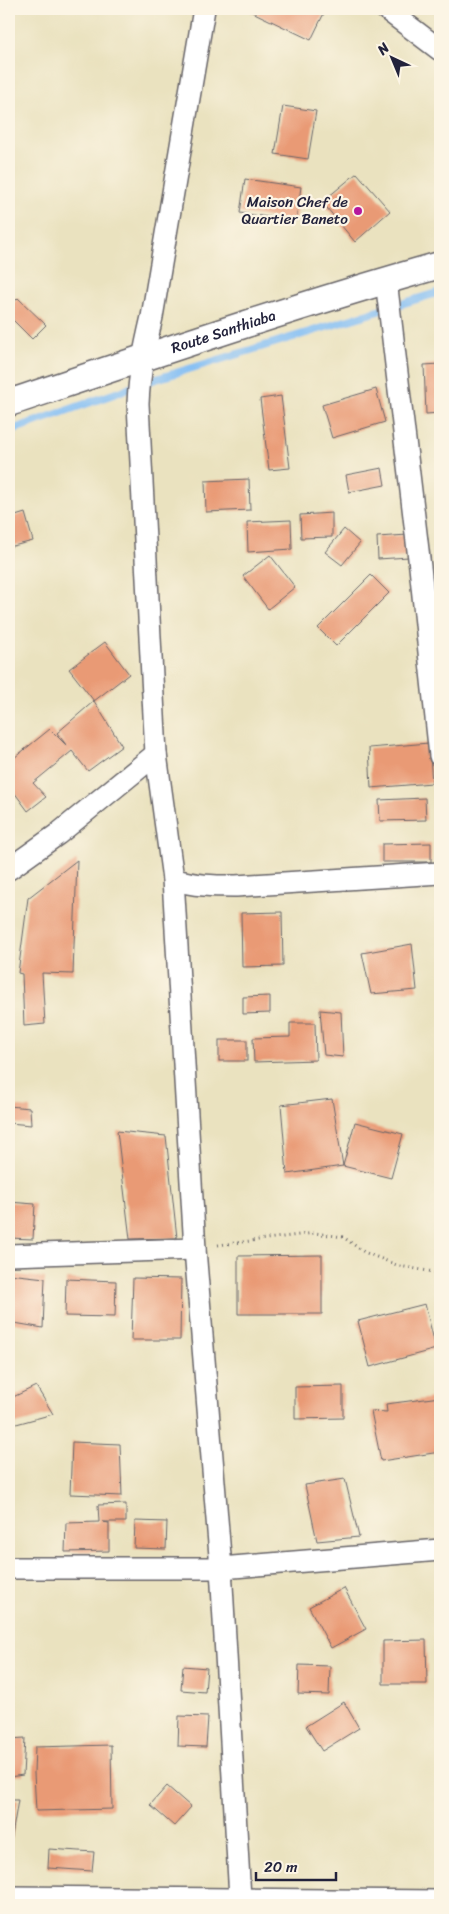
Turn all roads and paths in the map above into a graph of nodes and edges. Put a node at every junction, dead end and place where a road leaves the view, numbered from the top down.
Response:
1 (204, 9) edge
2 (386, 9) edge
3 (440, 50) edge
4 (440, 266) edge
5 (386, 280) junction
6 (142, 358) junction
7 (9, 403) edge
8 (156, 754) junction
9 (440, 756) edge
10 (9, 869) edge
11 (440, 873) edge
12 (172, 879) junction
13 (195, 1249) junction
14 (9, 1255) edge
15 (440, 1273) edge
16 (440, 1550) edge
17 (9, 1568) edge
18 (221, 1568) junction
19 (9, 1897) edge
20 (240, 1898) junction
21 (440, 1901) edge
22 (80, 1902) edge
23 (361, 1902) edge

1 - 6 street
2 - 3 street
4 - 5 street, Route Santhiaba
5 - 6 street, Route Santhiaba
5 - 9 street
6 - 7 street, Route Santhiaba
6 - 8 street
8 - 10 street
8 - 12 street
11 - 12 street
12 - 13 street
13 - 14 street
13 - 15 path
13 - 18 street
16 - 18 street
17 - 18 street
18 - 20 street
19 - 22 street
20 - 22 street
20 - 23 street
21 - 23 street

